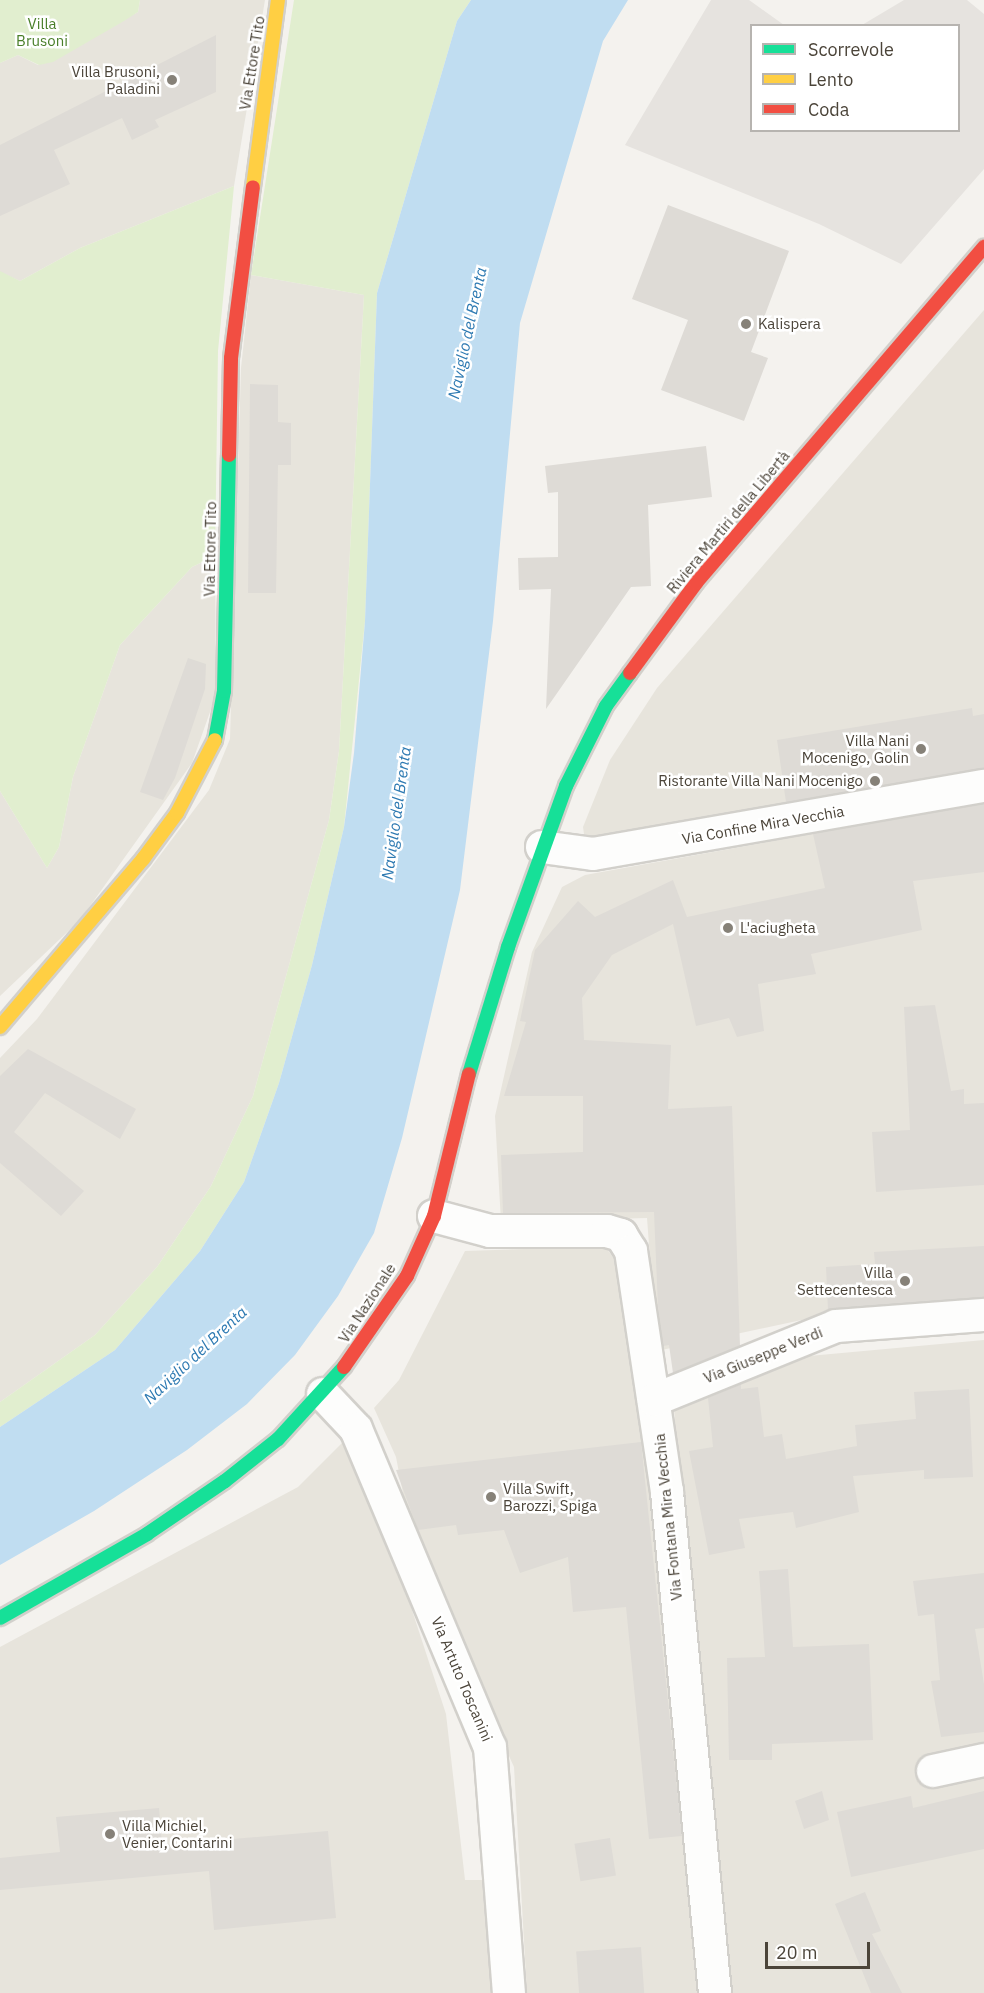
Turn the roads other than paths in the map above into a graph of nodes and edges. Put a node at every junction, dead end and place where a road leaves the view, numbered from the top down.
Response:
1 (278, 0) edge
2 (984, 248) edge
3 (984, 786) edge
4 (542, 847) junction
5 (0, 1027) edge
6 (434, 1216) junction
7 (984, 1315) edge
8 (323, 1394) junction
9 (654, 1400) junction
10 (0, 1618) edge
11 (984, 1760) edge
12 (933, 1771) dead end
13 (509, 1993) edge
14 (715, 1993) edge

1 - 5 main road, Via Ettore Tito
2 - 4 main road, Riviera Martiri della Libertà
3 - 4 street, Via Confine Mira Vecchia
4 - 6 main road, Via Nazionale
6 - 8 main road, Via Nazionale
6 - 9 street, Via Fontana Mira Vecchia
7 - 9 street, Via Giuseppe Verdi
8 - 10 main road, Via Nazionale
8 - 13 street, Via Artuto Toscanini
9 - 14 street, Via Fontana Mira Vecchia
11 - 12 street

